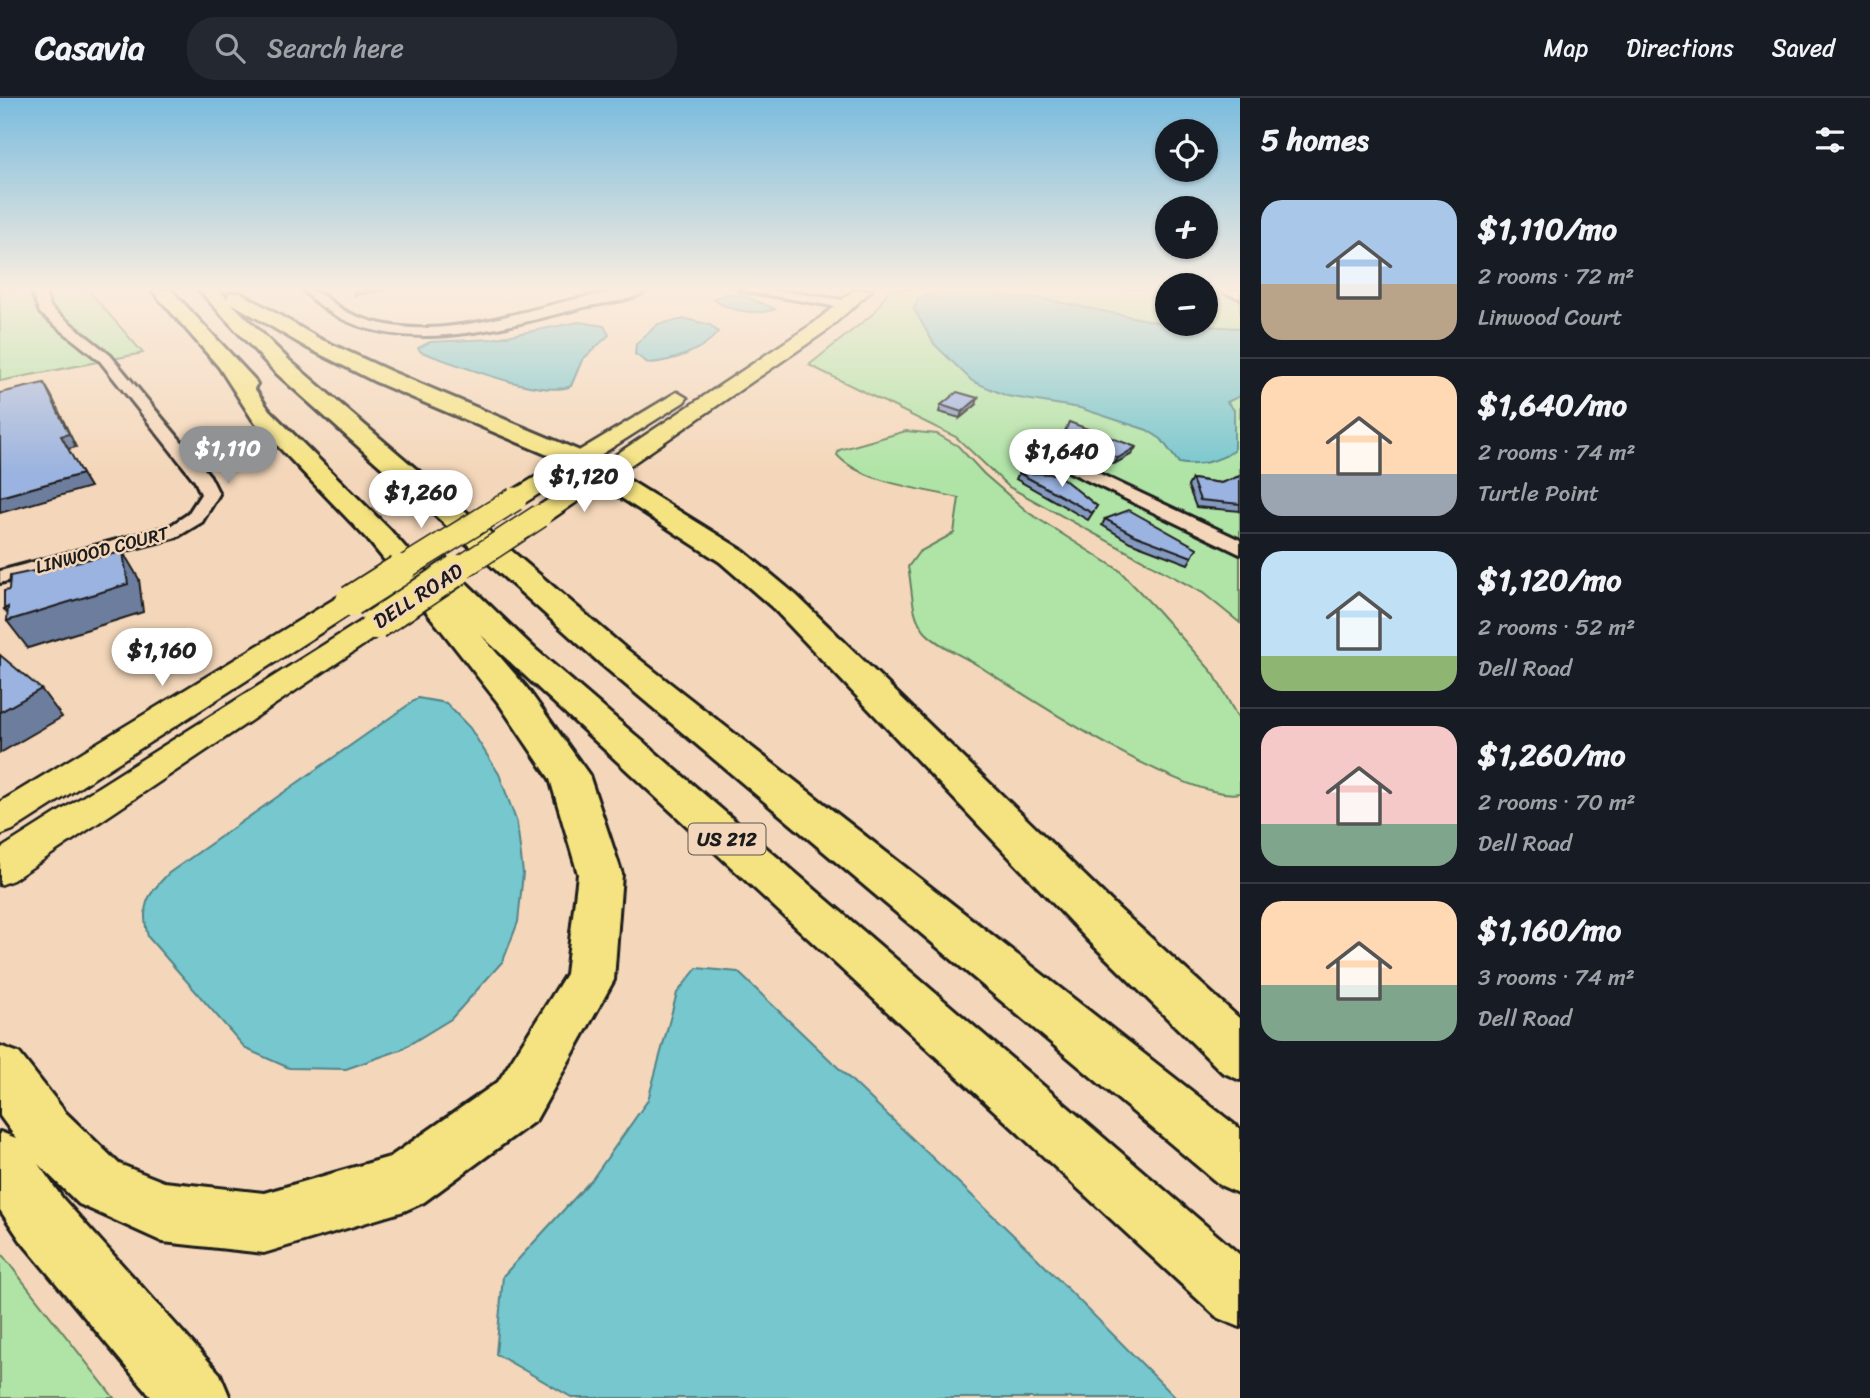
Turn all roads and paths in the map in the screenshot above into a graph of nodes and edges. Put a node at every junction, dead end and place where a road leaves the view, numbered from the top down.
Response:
1 (96, 351) edge
2 (215, 351) edge
3 (267, 351) edge
4 (329, 351) edge
5 (762, 351) edge
6 (229, 367) junction
7 (1051, 456) dead end
8 (589, 467) junction
9 (1240, 548) edge
10 (0, 577) edge
11 (0, 820) edge
12 (0, 869) edge
13 (1240, 1054) edge
14 (0, 1072) edge
15 (0, 1160) edge
16 (1240, 1165) edge
17 (1240, 1296) edge
18 (196, 1398) edge

1 - 10 street, LINWOOD COURT
2 - 6 highway, US 212
3 - 16 highway
4 - 8 highway
5 - 8 main road, DELL ROAD
6 - 14 highway
6 - 17 highway, US 212
7 - 9 street
8 - 11 main road, DELL ROAD, bridge
8 - 12 main road, DELL ROAD, bridge
8 - 13 highway
15 - 18 highway

